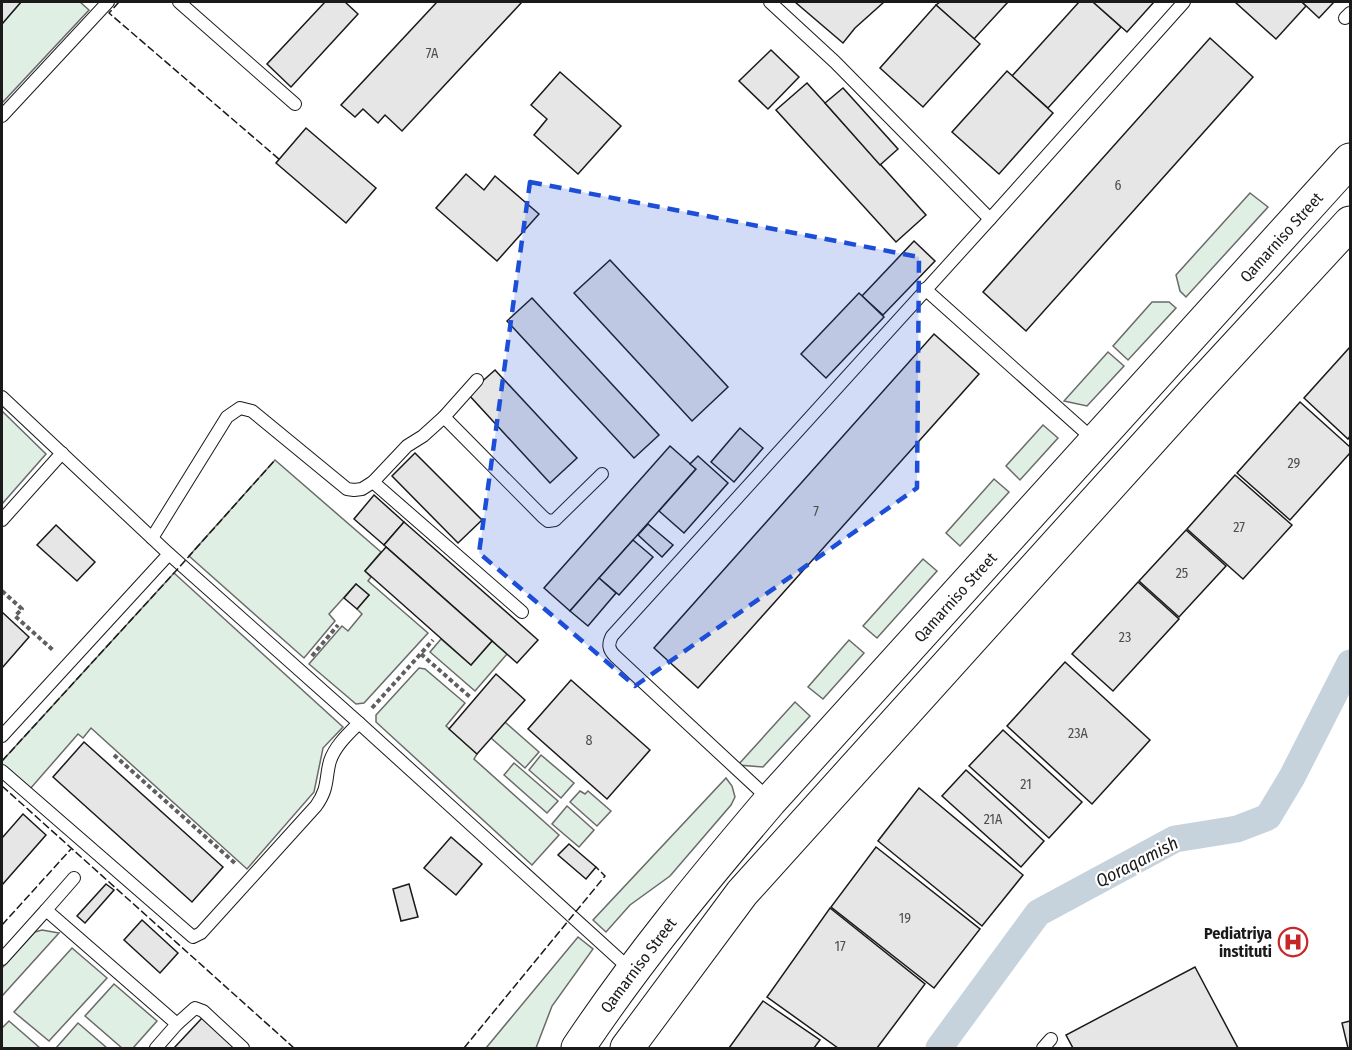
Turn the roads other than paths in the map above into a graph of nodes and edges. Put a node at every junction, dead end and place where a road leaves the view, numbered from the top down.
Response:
1 (108, 2) edge
2 (179, 2) edge
3 (770, 2) edge
4 (1184, 2) edge
5 (295, 104) dead end
6 (2, 116) edge
7 (1350, 160) edge
8 (990, 219) junction
9 (1350, 224) edge
10 (925, 289) junction
11 (477, 380) dead end
12 (2, 397) edge
13 (444, 417) junction
14 (1095, 441) junction
15 (63, 453) junction
16 (602, 474) dead end
17 (373, 482) junction
18 (2, 520) edge
19 (152, 538) junction
20 (169, 554) junction
21 (522, 612) dead end
22 (359, 723) junction
23 (2, 736) edge
24 (2, 771) edge
25 (770, 801) junction
26 (74, 878) dead end
27 (46, 910) junction
28 (2, 959) edge
29 (632, 971) junction
30 (177, 1024) junction
31 (159, 1048) edge
32 (243, 1048) edge
33 (578, 1048) edge
34 (627, 1048) edge

1 - 6 lane
2 - 5 lane
3 - 8 lane
4 - 8 lane
7 - 14 main road, Qamarniso Street
8 - 10 lane
9 - 34 main road
10 - 14 lane
10 - 25 lane
11 - 13 lane
12 - 15 lane
13 - 16 lane
13 - 17 lane
14 - 25 main road, Qamarniso Street
15 - 18 lane
15 - 19 lane
17 - 19 lane
17 - 21 lane
19 - 20 lane
20 - 22 lane
20 - 23 lane
22 - 24 lane
22 - 29 lane
25 - 29 main road, Qamarniso Street
26 - 27 lane
27 - 28 lane
27 - 30 lane
29 - 33 main road, Qamarniso Street
30 - 31 lane
30 - 32 lane

